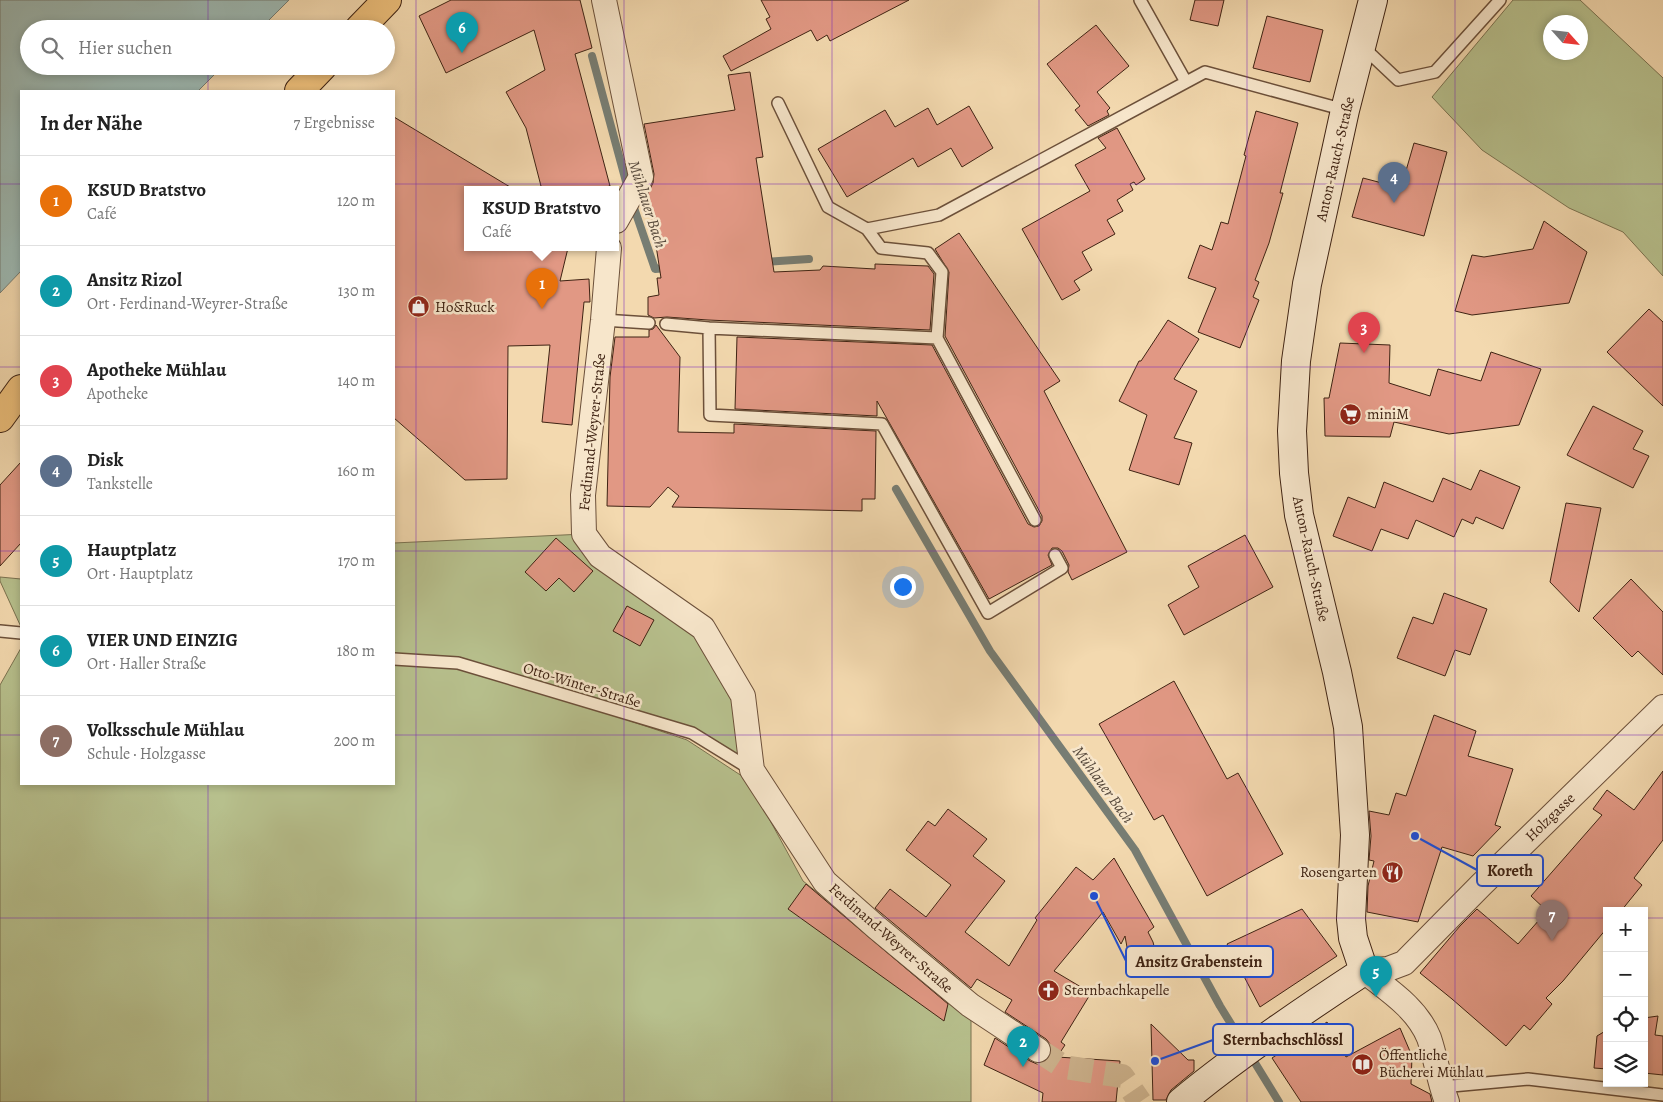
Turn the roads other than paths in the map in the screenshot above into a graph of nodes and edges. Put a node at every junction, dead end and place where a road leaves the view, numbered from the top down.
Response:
1 (387, 0) edge
2 (604, 0) edge
3 (1140, 0) edge
4 (1373, 0) edge
5 (1500, 0) edge
6 (368, 20) edge
7 (1362, 45) junction
8 (314, 75) edge
9 (1186, 82) junction
10 (300, 90) edge
11 (778, 104) dead end
12 (1345, 110) junction
13 (619, 215) edge
14 (867, 228) junction
15 (609, 251) edge
16 (603, 320) junction
17 (649, 323) dead end
18 (666, 324) dead end
19 (709, 328) junction
20 (937, 338) junction
21 (20, 383) edge
22 (20, 390) edge
23 (0, 399) edge
24 (0, 418) edge
25 (1035, 520) dead end
26 (1055, 555) dead end
27 (0, 631) edge
28 (20, 633) edge
29 (395, 658) edge
30 (1663, 707) edge
31 (752, 770) junction
32 (1364, 971) junction
33 (1038, 1050) tunnel mouth
34 (1663, 1094) edge
35 (1444, 1095) edge
36 (1181, 1102) edge

1 - 6 main road
2 - 13 street
3 - 9 lane
4 - 7 main road, Anton-Rauch-Straße
5 - 7 lane
7 - 12 main road, Anton-Rauch-Straße
8 - 10 main road
9 - 12 lane
9 - 14 lane
11 - 14 lane
12 - 32 main road, Anton-Rauch-Straße
14 - 20 lane
15 - 16 street, Ferdinand-Weyrer-Straße
16 - 17 lane
16 - 31 street, Ferdinand-Weyrer-Straße
18 - 19 lane
19 - 20 lane
19 - 26 lane
20 - 25 lane
21 - 23 main road
22 - 24 main road
27 - 28 lane
29 - 31 lane, Otto-Winter-Straße
30 - 32 street, Holzgasse
31 - 33 street, Ferdinand-Weyrer-Straße
32 - 35 street
32 - 36 main road
34 - 35 lane

